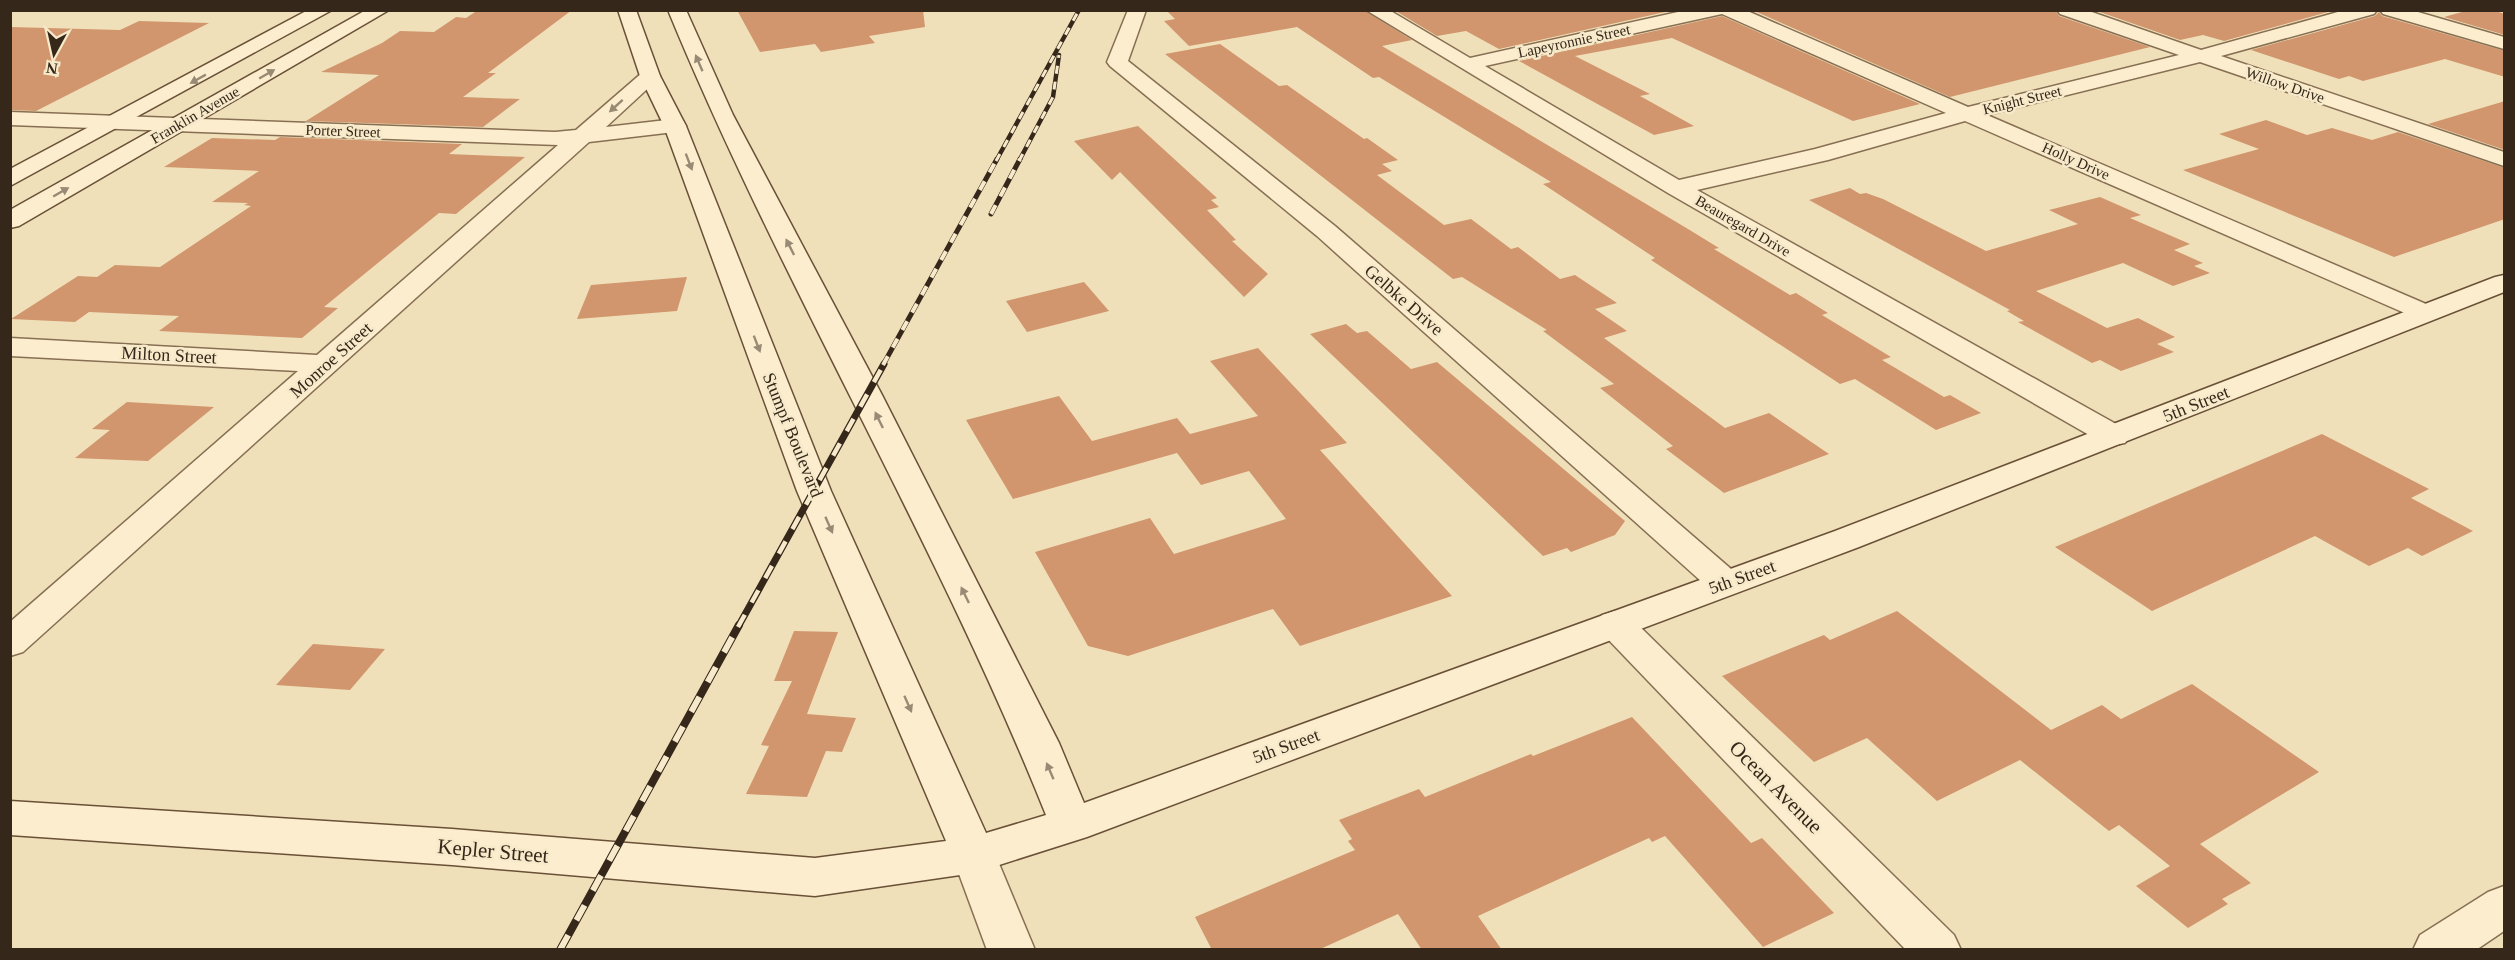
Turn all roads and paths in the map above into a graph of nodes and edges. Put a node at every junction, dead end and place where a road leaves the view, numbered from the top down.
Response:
1 (323, 10) edge
2 (380, 10) edge
3 (627, 10) edge
4 (677, 10) edge
5 (1137, 10) edge
6 (1375, 10) edge
7 (1715, 10) edge
8 (1728, 10) edge
9 (2066, 10) edge
10 (2368, 10) edge
11 (2389, 10) edge
12 (2505, 43) edge
13 (2200, 56) junction
14 (1469, 64) junction
15 (650, 76) junction
16 (1966, 114) junction
17 (10, 118) edge
18 (116, 123) junction
19 (178, 125) junction
20 (675, 126) junction
21 (582, 136) junction
22 (2505, 159) edge
23 (10, 179) edge
24 (1676, 188) junction
25 (10, 221) edge
26 (2505, 283) edge
27 (2423, 314) junction
28 (10, 346) edge
29 (327, 364) junction
30 (2114, 436) junction
31 (1725, 583) junction
32 (1615, 624) junction
33 (10, 643) edge
34 (10, 818) edge
35 (1072, 825) junction
36 (974, 855) junction
37 (2505, 906) edge
38 (1011, 950) edge
39 (1937, 950) edge
40 (2437, 950) edge

1 -> 18 street, Franklin Avenue
19 -> 2 street, Franklin Avenue
3 - 15 street, Stumpf Boulevard
35 -> 4 street
5 - 31 street, Gelbke Drive
6 - 14 street, Beauregard Drive
7 - 14 street, Lapeyronnie Street
8 - 16 street, Holly Drive
9 - 13 street, Willow Drive
10 - 13 street, Knight Street
11 - 12 street
13 - 16 street, Knight Street
13 - 22 street, Willow Drive
14 - 24 street, Beauregard Drive
15 - 20 street, Stumpf Boulevard
15 -> 21 street, Monroe Street
16 - 24 street, Knight Street
16 - 27 street, Holly Drive
17 - 18 street, Porter Street
18 - 19 street, Porter Street
18 - 23 street, Franklin Avenue
19 - 21 street, Porter Street
25 -> 19 street, Franklin Avenue
20 - 21 street, Porter Street
20 -> 36 street, Stumpf Boulevard
21 - 29 street, Monroe Street
24 - 30 street, Beauregard Drive
26 - 27 street, 5th Street
27 - 30 street, 5th Street
28 - 29 street, Milton Street
29 - 33 street, Monroe Street
30 - 31 street, 5th Street
31 - 32 street, 5th Street
32 - 35 street, 5th Street
32 - 39 street, Ocean Avenue
34 - 36 street, Kepler Street
35 - 36 street, 5th Street
36 - 38 street, Stumpf Boulevard
37 - 40 street

